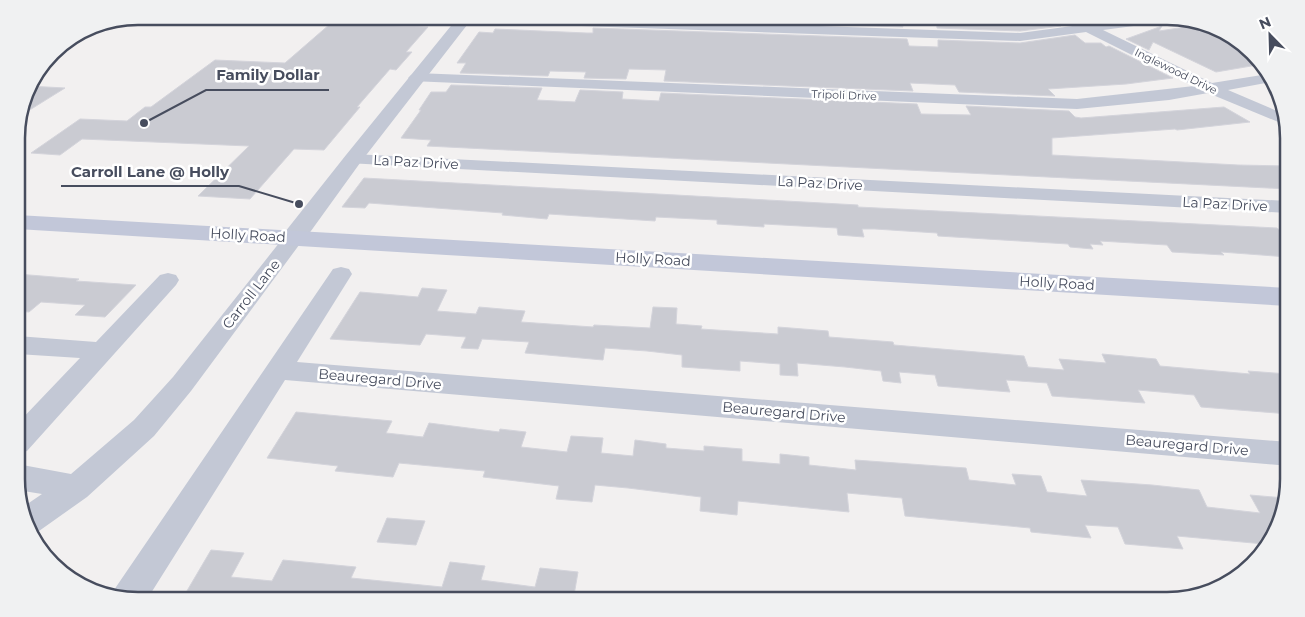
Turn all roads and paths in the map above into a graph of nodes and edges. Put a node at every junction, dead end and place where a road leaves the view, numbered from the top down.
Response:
1 (459, 25) edge
2 (768, 25) edge
3 (1084, 25) edge
4 (1118, 25) edge
5 (1091, 29) junction
6 (416, 78) junction
7 (1263, 79) edge
8 (1210, 88) junction
9 (1278, 118) edge
10 (352, 159) junction
11 (1280, 208) edge
12 (25, 222) edge
13 (294, 237) junction
14 (341, 274) dead end
15 (168, 280) dead end
16 (1280, 296) edge
17 (25, 346) edge
18 (102, 351) junction
19 (279, 370) junction
20 (25, 434) edge
21 (1280, 453) edge
22 (25, 478) edge
23 (76, 488) junction
24 (33, 518) edge
25 (133, 592) edge

1 - 6 street, Carroll Lane
2 - 5 street
3 - 5 street, Inglewood Drive
4 - 5 street
5 - 8 street, Inglewood Drive
6 - 8 street, Tripoli Drive
6 - 10 street, Carroll Lane
7 - 8 street, Tripoli Drive
8 - 9 street, Inglewood Drive
10 - 11 street, La Paz Drive
10 - 13 street, Carroll Lane
12 - 13 main road, Holly Road
13 - 16 main road, Holly Road
13 - 23 street, Carroll Lane
14 - 19 street
15 - 18 street
17 - 18 street
18 - 20 street
19 - 21 street, Beauregard Drive
19 - 25 street
22 - 23 street
23 - 24 street, Carroll Lane

